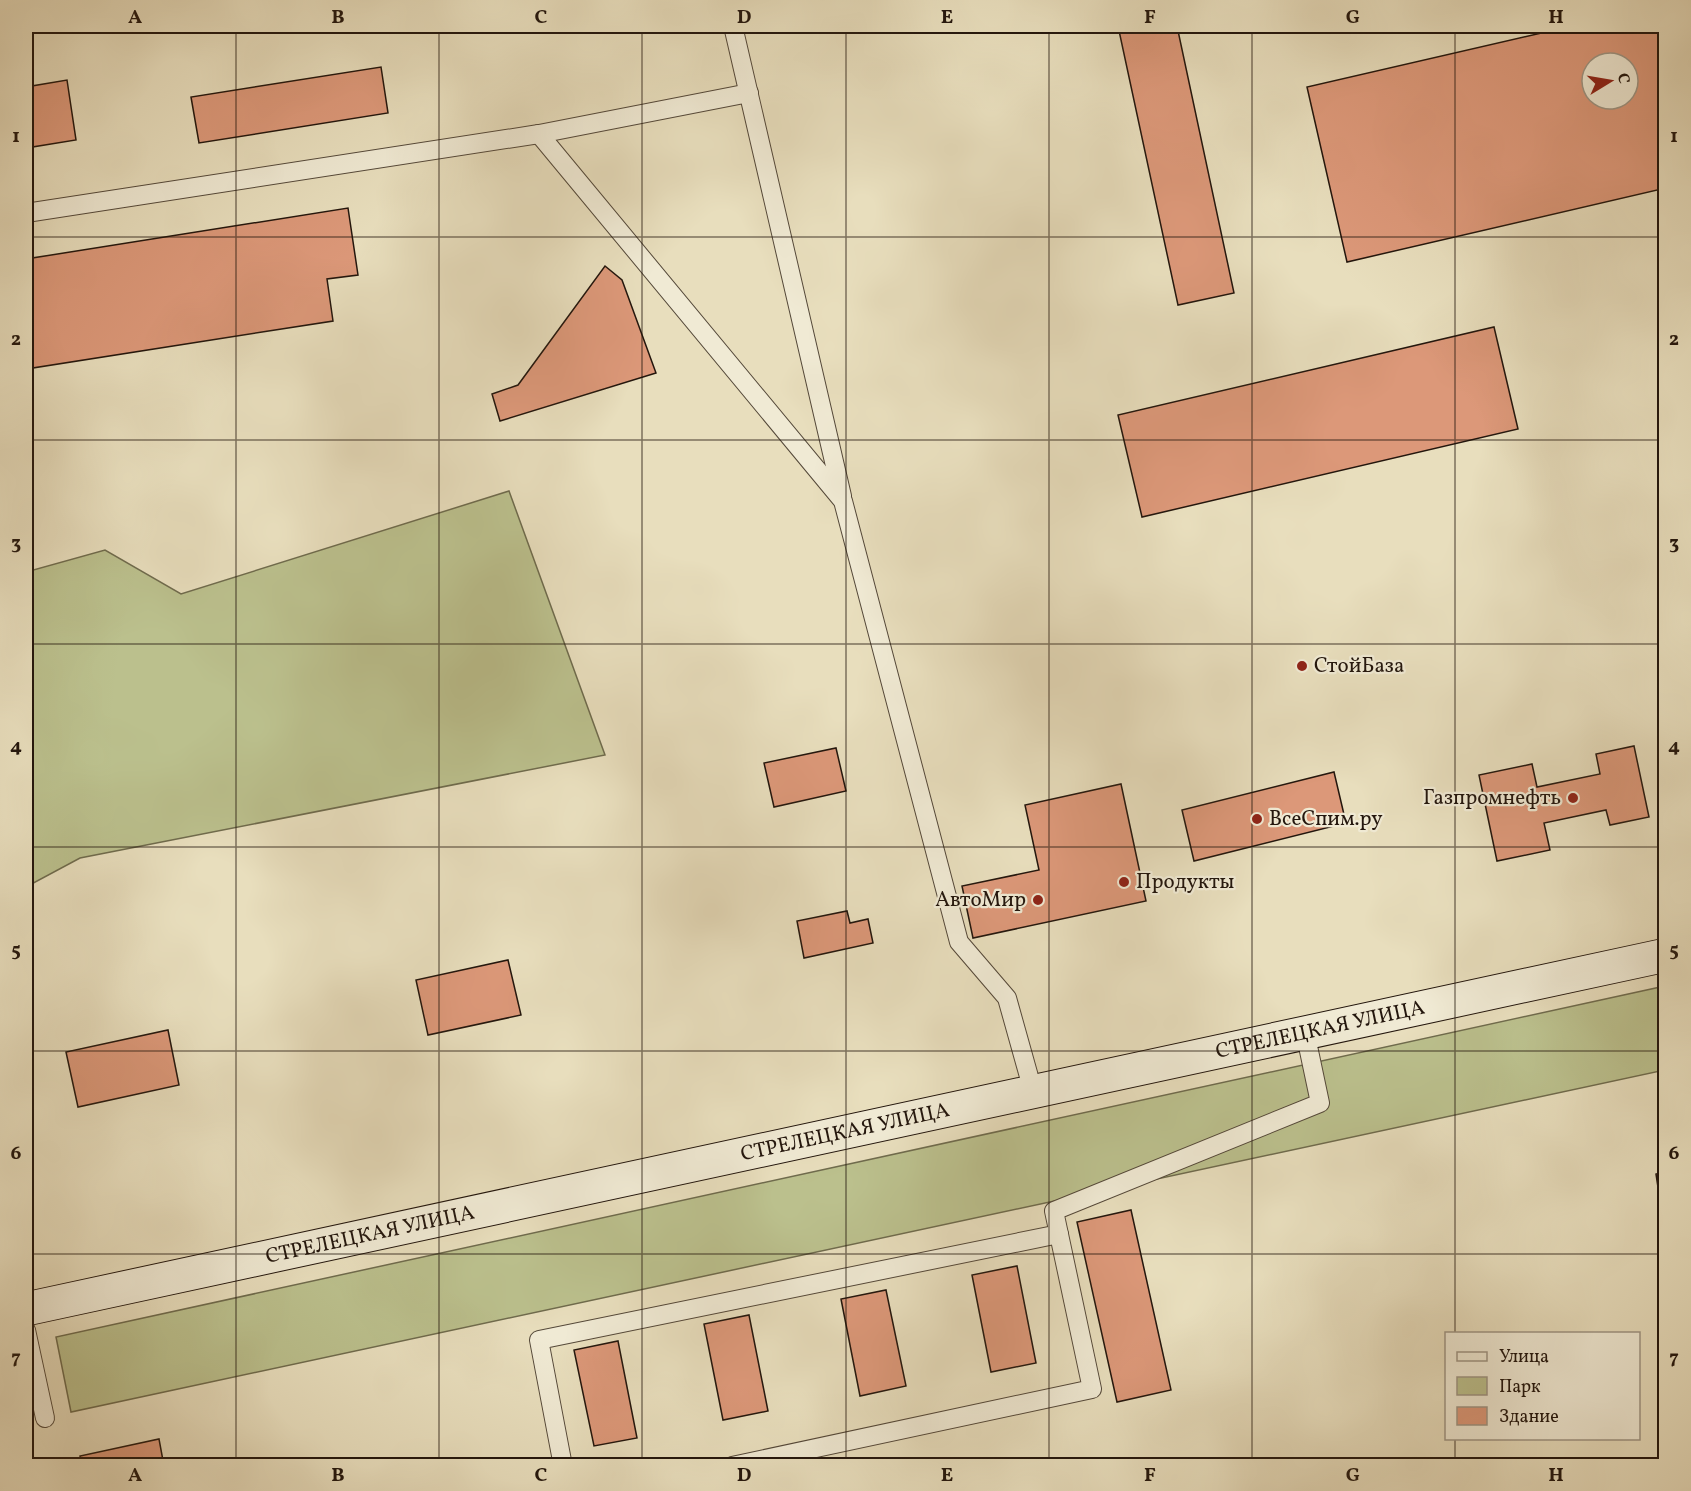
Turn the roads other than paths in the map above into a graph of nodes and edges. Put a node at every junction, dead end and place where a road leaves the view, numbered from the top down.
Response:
1 (734, 26) edge
2 (749, 93) junction
3 (539, 134) junction
4 (26, 213) edge
5 (843, 501) junction
6 (1665, 955) edge
7 (1305, 1032) junction
8 (1033, 1091) junction
9 (1059, 1234) junction
10 (26, 1309) edge
11 (26, 1330) edge
12 (45, 1418) dead end
13 (563, 1466) edge
14 (732, 1466) edge

1 - 2 lane
2 - 3 lane
2 - 5 lane
3 - 4 lane
3 - 5 lane
5 - 8 lane
6 - 7 main road, СТРЕЛЕЦКАЯ УЛИЦА
7 - 8 main road, СТРЕЛЕЦКАЯ УЛИЦА
7 - 9 lane
8 - 10 main road, СТРЕЛЕЦКАЯ УЛИЦА
9 - 13 lane
9 - 14 lane
11 - 12 lane

